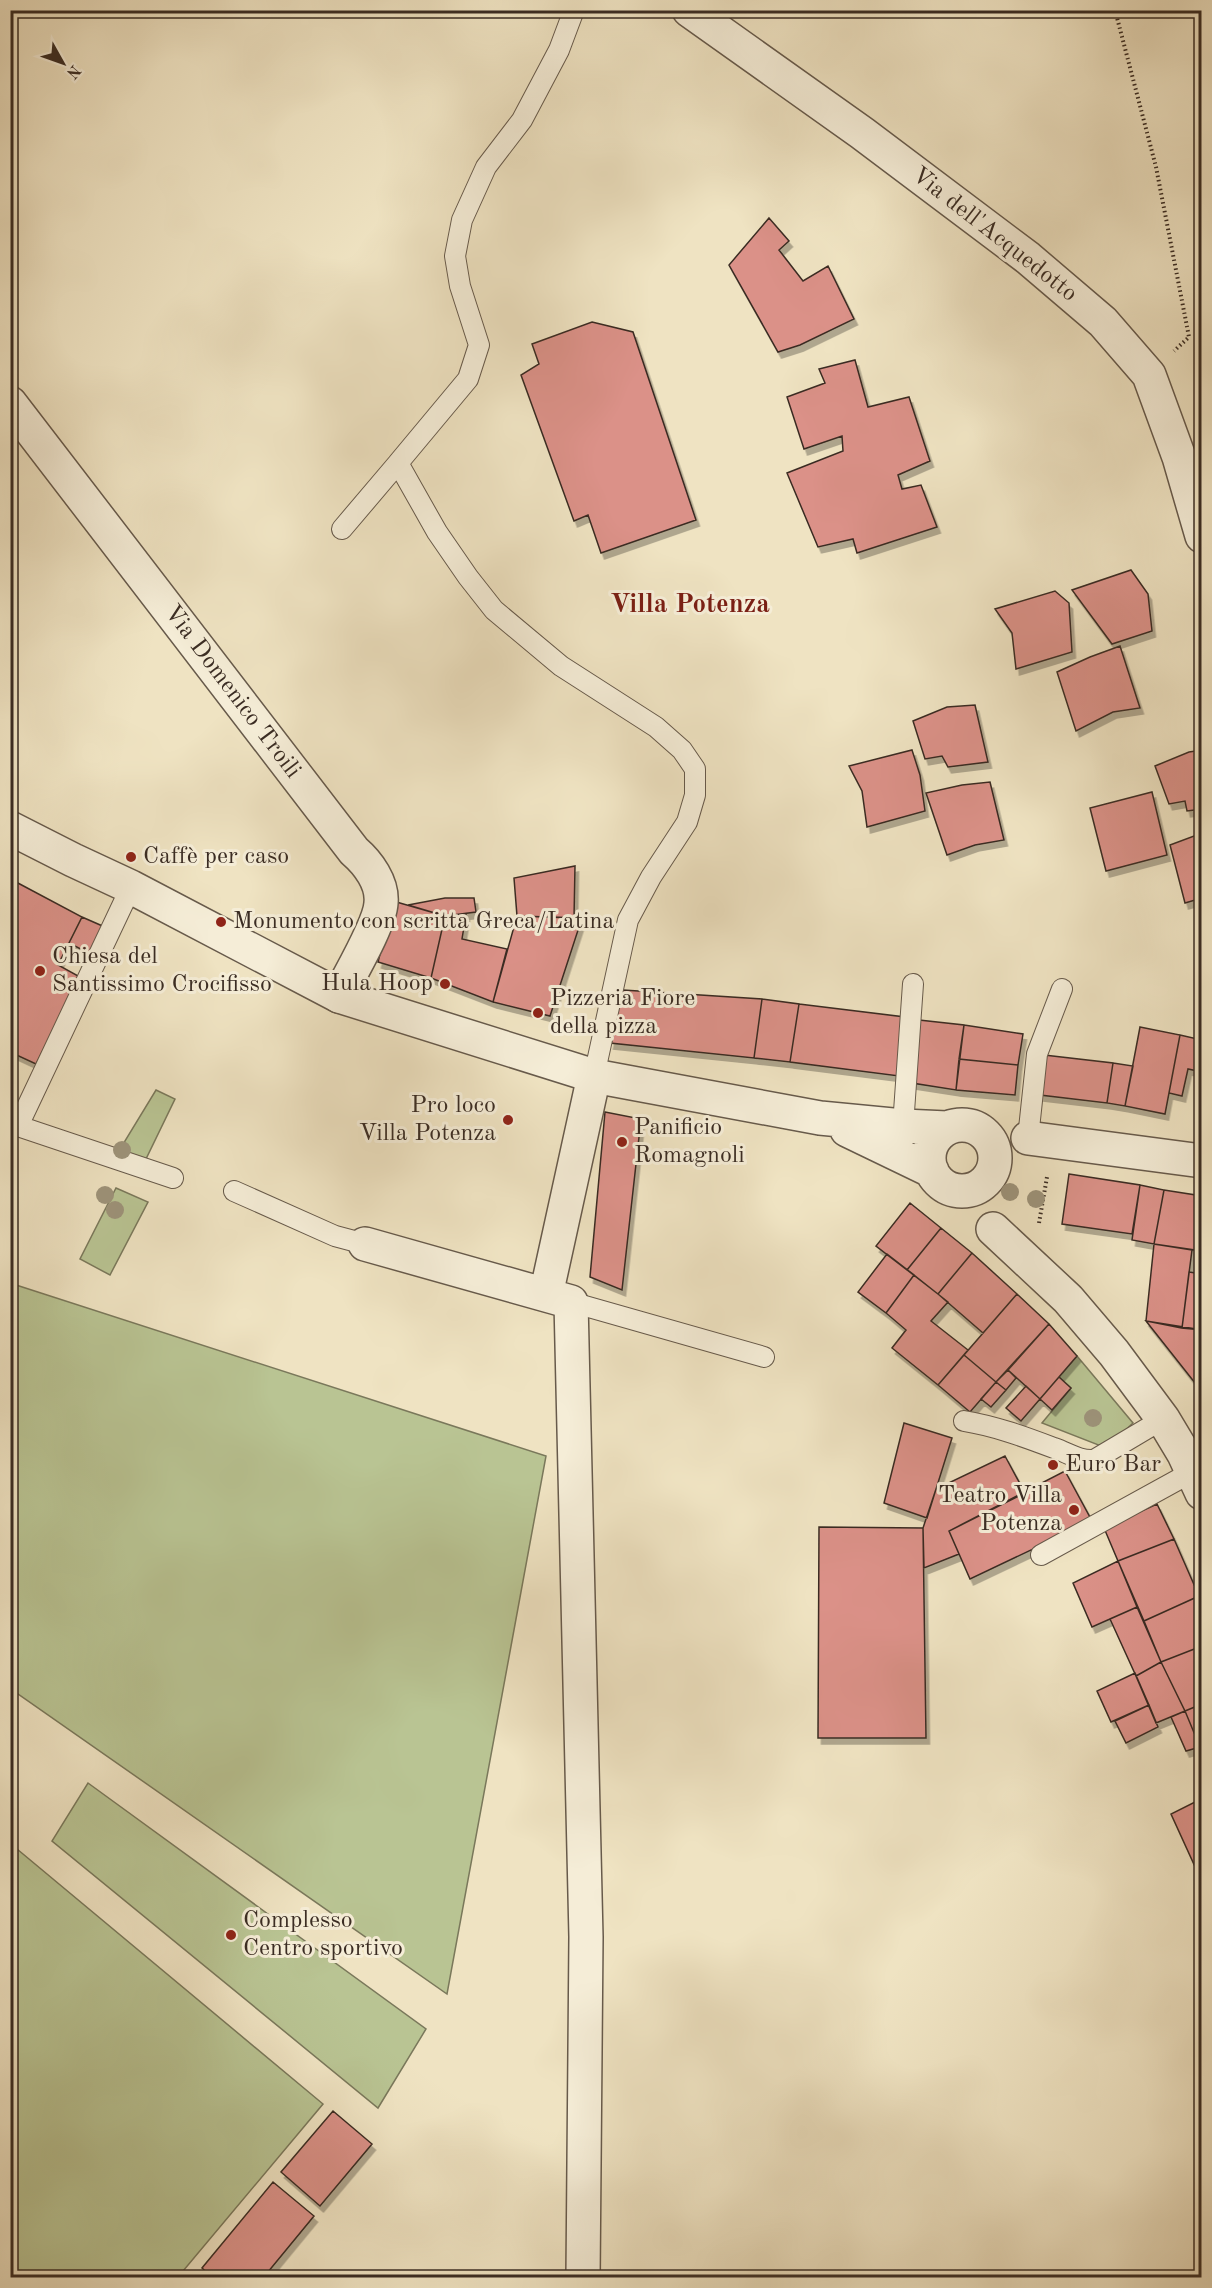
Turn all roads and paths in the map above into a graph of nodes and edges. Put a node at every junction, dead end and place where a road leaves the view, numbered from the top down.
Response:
1 (574, 10) edge
2 (689, 10) edge
3 (1115, 10) edge
4 (1149, 375) junction
5 (10, 403) edge
6 (398, 463) junction
7 (342, 529) dead end
8 (1202, 536) edge
9 (10, 828) edge
10 (131, 887) junction
11 (913, 984) dead end
12 (1062, 989) dead end
13 (339, 996) junction
14 (594, 1076) junction
15 (820, 1118) junction
16 (903, 1126) junction
17 (946, 1128) junction
18 (981, 1130) junction
19 (1028, 1138) junction
20 (1202, 1161) edge
21 (1049, 1167) dead end
22 (989, 1175) junction
23 (173, 1178) dead end
24 (941, 1180) junction
25 (234, 1191) dead end
26 (1038, 1226) dead end
27 (993, 1229) junction
28 (364, 1244) joint
29 (558, 1299) junction
30 (764, 1357) dead end
31 (1163, 1419) junction
32 (964, 1421) dead end
33 (1197, 1482) edge
34 (1041, 1555) dead end
35 (583, 2277) edge

1 - 6 lane
2 - 4 street, Via dell'Acquedotto
3 - 4 path
4 - 8 street, Via dell'Acquedotto
5 - 13 street, Via Domenico Troili
6 - 7 lane
6 - 14 lane
9 - 10 street
10 - 13 street
10 - 23 lane
11 - 16 lane
12 - 19 lane
13 - 14 street
14 - 15 street
14 - 29 street
15 - 16 street
15 - 24 street
16 - 17 street
17 - 18 street
17 - 24 street
18 - 19 street
18 - 22 street
19 - 20 street
19 - 22 street
21 - 26 path
22 - 24 street
22 - 27 street
24 - 27 street
25 - 28 lane
27 - 31 street
28 - 29 street
29 - 30 lane
29 - 35 street
31 - 32 lane
31 - 33 street
33 - 34 lane

